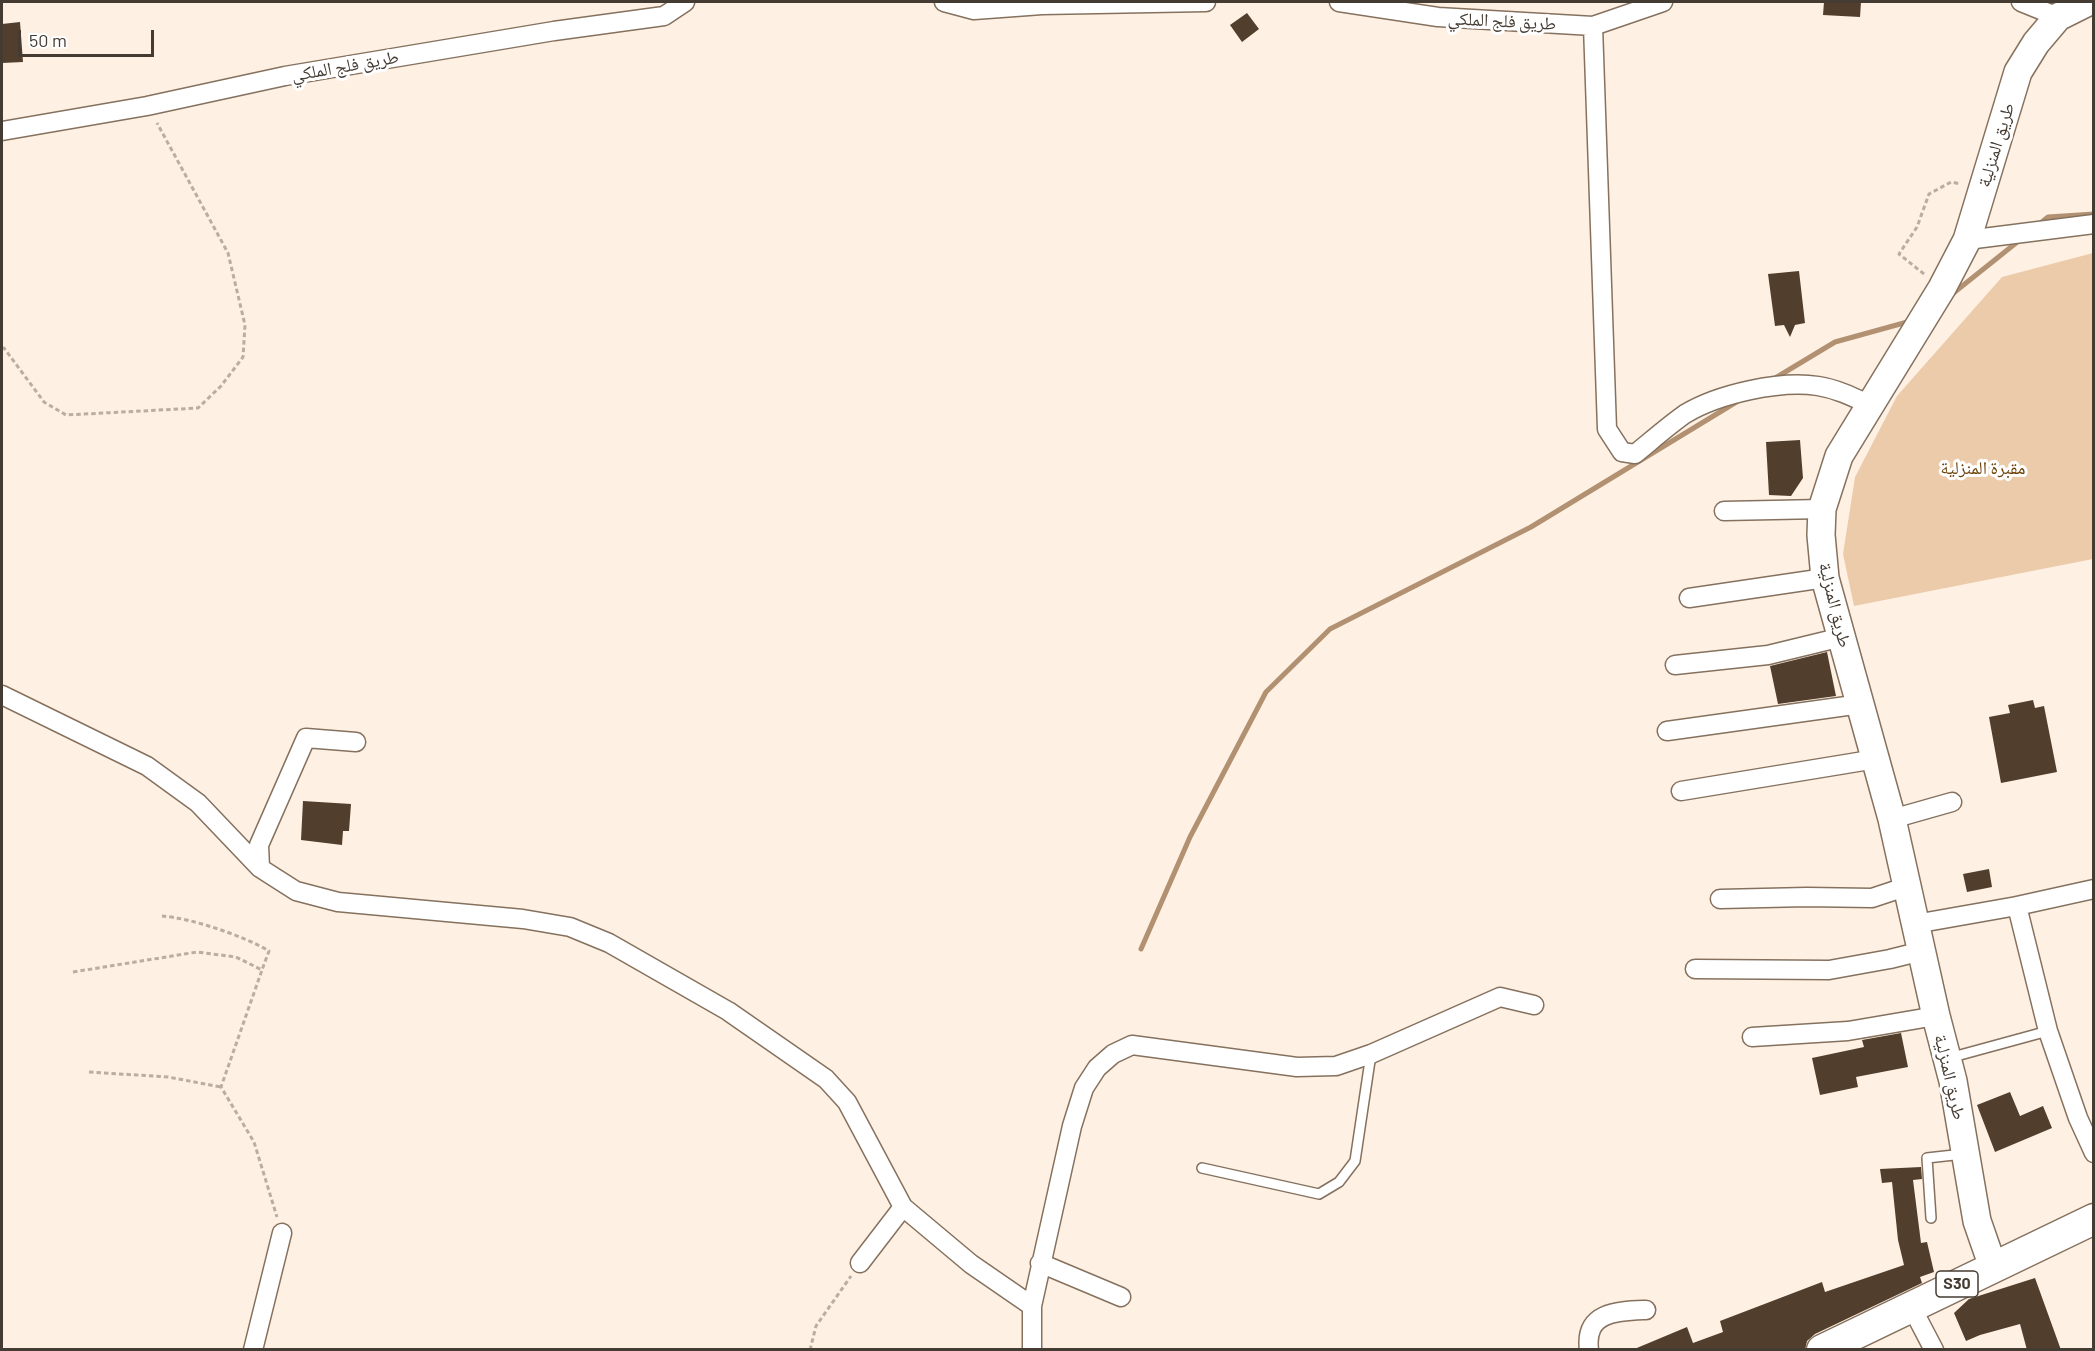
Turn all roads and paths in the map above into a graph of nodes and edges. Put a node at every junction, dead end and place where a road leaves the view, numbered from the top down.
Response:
1 (686, 2) edge
2 (944, 2) edge
3 (1206, 2) edge
4 (1339, 2) edge
5 (1663, 2) edge
6 (2021, 2) edge
7 (2088, 2) edge
8 (2058, 17) junction
9 (1593, 26) junction
10 (147, 106) junction
11 (2, 131) edge
12 (1983, 186) junction
13 (2094, 224) edge
14 (1967, 240) junction
15 (1942, 288) junction
16 (2, 348) edge
17 (1870, 405) junction
18 (1822, 510) junction
19 (1724, 511) dead end
20 (1825, 578) junction
21 (1689, 598) dead end
22 (1842, 637) junction
23 (1675, 665) dead end
24 (2, 695) edge
25 (1861, 704) junction
26 (1667, 731) dead end
27 (356, 742) dead end
28 (1876, 759) junction
29 (1681, 791) dead end
30 (1952, 802) dead end
31 (1892, 819) junction
32 (260, 868) junction
33 (1908, 886) junction
34 (2094, 889) edge
35 (1720, 899) dead end
36 (2017, 906) junction
37 (162, 916) dead end
38 (1915, 924) junction
39 (1922, 951) junction
40 (1695, 969) dead end
41 (262, 970) junction
42 (73, 972) dead end
43 (1534, 1005) dead end
44 (1936, 1016) junction
45 (2048, 1031) junction
46 (1752, 1037) dead end
47 (1371, 1054) junction
48 (1947, 1059) junction
49 (89, 1072) dead end
50 (221, 1087) junction
51 (2094, 1153) edge
52 (1965, 1154) junction
53 (1202, 1168) dead end
54 (903, 1207) junction
55 (1931, 1218) dead end
56 (2094, 1219) edge
57 (282, 1233) joint
58 (860, 1263) joint
59 (1040, 1263) junction
60 (1994, 1267) junction
61 (1121, 1297) dead end
62 (1032, 1306) junction
63 (1911, 1306) junction
64 (1646, 1310) dead end
65 (253, 1350) edge
66 (810, 1350) edge
67 (1032, 1350) edge
68 (1589, 1350) edge
69 (1822, 1350) edge
70 (1934, 1350) edge

1 - 10 street, طريق فلج الملكي
2 - 3 street
4 - 9 street, طريق فلج الملكي
5 - 9 street, طريق فلج الملكي
6 - 8 street
7 - 8 street, طريق المنزلية
8 - 12 street, طريق المنزلية
9 - 17 street
10 - 11 street, طريق فلج الملكي
10 - 16 path
12 - 14 street, طريق المنزلية
12 - 15 path
13 - 14 street
14 - 15 street, طريق المنزلية
15 - 17 street, طريق المنزلية
17 - 18 street, طريق المنزلية
18 - 19 street
18 - 20 street, طريق المنزلية
20 - 21 street
20 - 22 street, طريق المنزلية
22 - 23 street
22 - 25 street, طريق المنزلية
24 - 32 street
25 - 26 street
25 - 28 street, طريق المنزلية
27 - 32 street
28 - 29 street
28 - 31 street, طريق المنزلية
30 - 31 street
31 - 33 street, طريق المنزلية
32 - 54 street
33 - 35 street
33 - 38 street, طريق المنزلية
34 - 36 street
36 - 38 street
36 - 45 street
37 - 41 path
38 - 39 street, طريق المنزلية
39 - 40 street
39 - 44 street, طريق المنزلية
41 - 42 path
41 - 50 path
43 - 47 street
44 - 46 street
44 - 48 street, طريق المنزلية
45 - 48 lane
45 - 51 street
47 - 53 lane
47 - 59 street
48 - 52 street, طريق المنزلية
49 - 50 path
50 - 57 path
52 - 55 lane
52 - 60 street, طريق المنزلية
54 - 58 street
54 - 62 street
56 - 60 main road, S30
57 - 65 street
58 - 66 path
59 - 61 street
59 - 62 street
60 - 63 main road, S30
62 - 67 street
63 - 69 main road, S30
63 - 70 street
64 - 68 street

